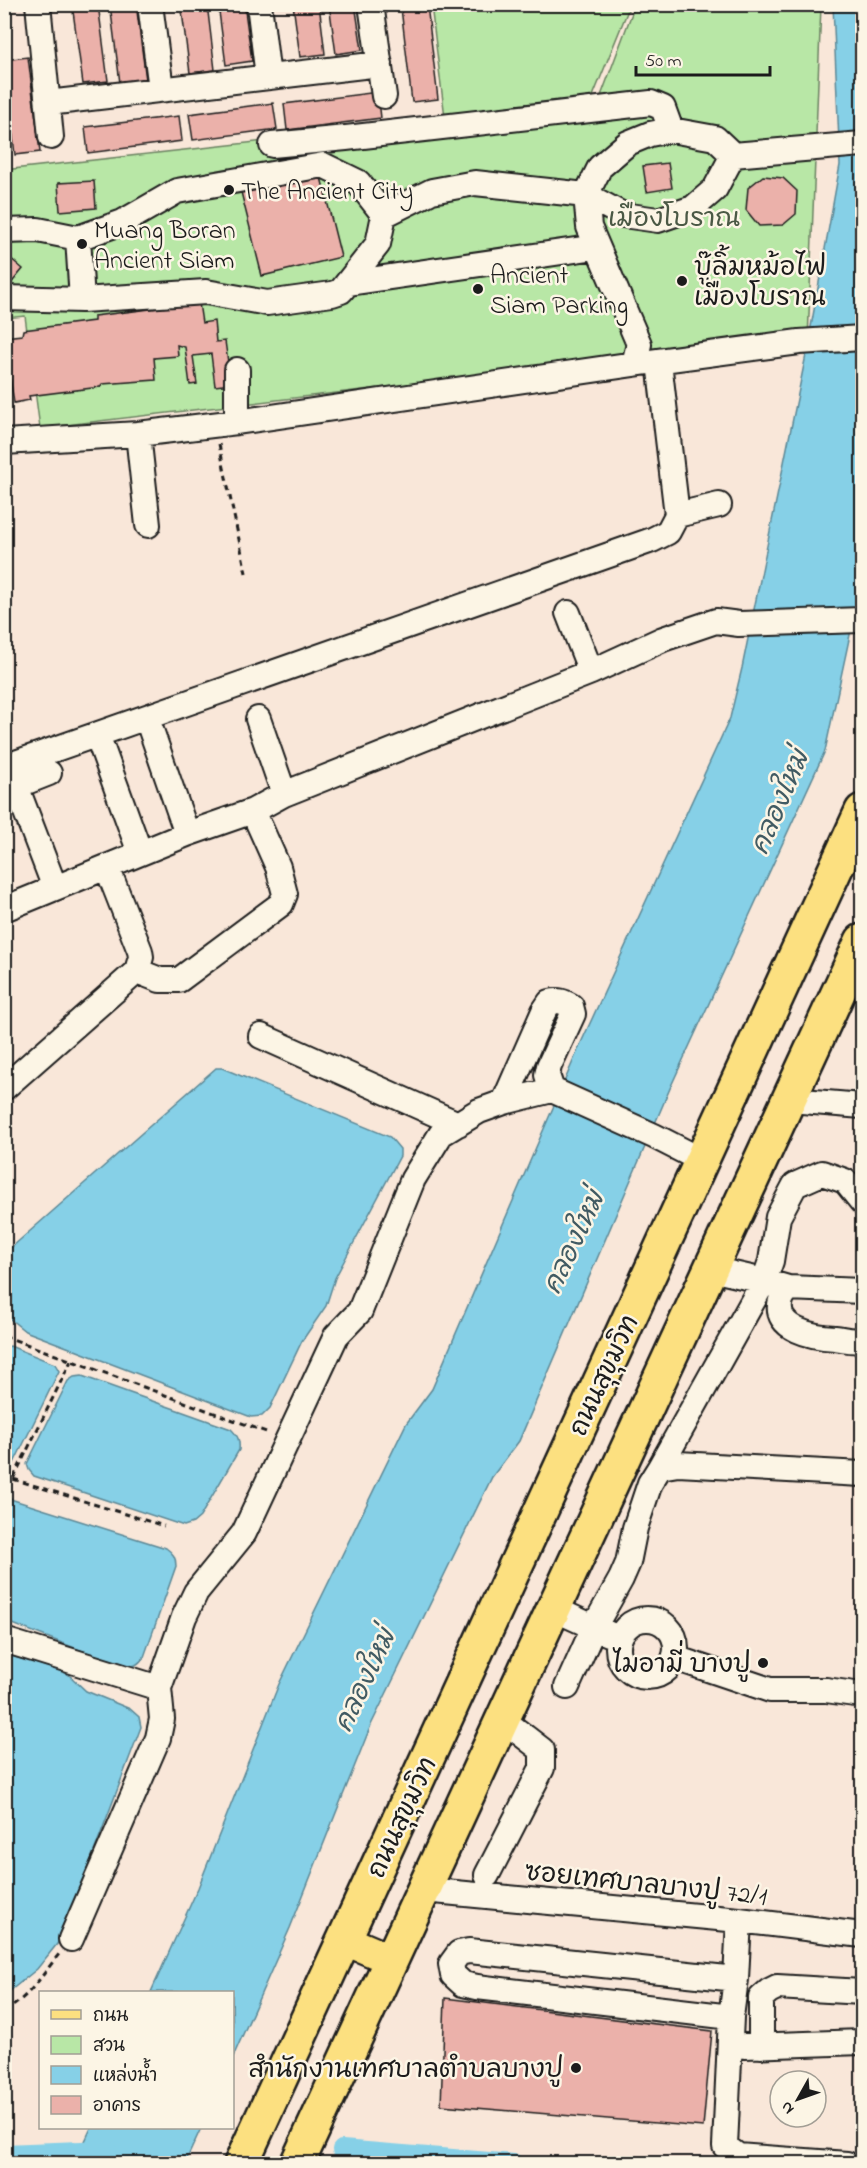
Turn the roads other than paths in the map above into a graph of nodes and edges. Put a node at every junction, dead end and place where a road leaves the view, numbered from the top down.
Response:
1 (38, 4) edge
2 (150, 4) edge
3 (259, 4) edge
4 (371, 4) edge
5 (380, 64) junction
6 (268, 77) junction
7 (161, 89) junction
8 (384, 96) dead end
9 (48, 103) junction
10 (671, 130) junction
11 (51, 137) dead end
12 (862, 144) edge
13 (272, 145) dead end
14 (733, 155) junction
15 (586, 195) junction
16 (384, 215) junction
17 (4, 231) edge
18 (78, 238) junction
19 (596, 247) junction
20 (349, 283) junction
21 (4, 298) edge
22 (82, 300) junction
23 (862, 338) edge
24 (659, 362) junction
25 (634, 364) junction
26 (237, 370) dead end
27 (226, 423) junction
28 (138, 434) junction
29 (4, 442) edge
30 (718, 505) dead end
31 (677, 515) junction
32 (148, 525) dead end
33 (568, 613) dead end
34 (861, 619) edge
35 (591, 672) junction
36 (258, 719) dead end
37 (151, 730) dead end
38 (102, 748) dead end
39 (49, 773) dead end
40 (8, 781) edge
41 (284, 794) junction
42 (252, 811) junction
43 (862, 811) edge
44 (187, 834) junction
45 (140, 853) junction
46 (106, 867) junction
47 (55, 888) junction
48 (4, 909) edge
49 (862, 942) edge
50 (137, 971) junction
51 (261, 1036) dead end
52 (4, 1088) edge
53 (554, 1091) junction
54 (790, 1100) junction
55 (504, 1102) junction
56 (862, 1106) edge
57 (458, 1124) junction
58 (701, 1160) junction
59 (862, 1202) edge
60 (711, 1269) junction
61 (764, 1281) junction
62 (788, 1288) junction
63 (862, 1290) edge
64 (862, 1340) edge
65 (660, 1467) junction
66 (862, 1474) edge
67 (554, 1609) junction
68 (594, 1627) junction
69 (619, 1638) junction
70 (4, 1640) edge
71 (675, 1658) junction
72 (159, 1688) junction
73 (567, 1688) dead end
74 (862, 1695) edge
75 (502, 1720) junction
76 (487, 1875) dead end
77 (424, 1890) junction
78 (740, 1920) junction
79 (862, 1935) edge
80 (71, 1939) road end
81 (345, 1940) junction
82 (392, 1960) junction
83 (736, 1979) junction
84 (862, 1992) edge
85 (731, 2017) junction
86 (862, 2042) edge
87 (730, 2046) junction
88 (761, 2046) junction
89 (241, 2163) edge
90 (297, 2163) edge
91 (847, 2163) edge

1 - 9 street
2 - 7 street
3 - 6 street
4 - 5 street
5 - 6 street
5 - 8 street
6 - 7 street
7 - 9 street
9 - 11 street
10 - 13 street
10 - 14 street
10 - 15 street
12 - 14 street
14 - 15 street
15 - 16 street
15 - 19 street
16 - 18 street
16 - 20 street
17 - 18 street
18 - 22 street
19 - 20 street
19 - 25 street
20 - 22 street
21 - 22 street
23 - 24 street
24 - 25 street
24 - 31 street
25 - 27 street
26 - 27 street
27 - 28 street
28 - 29 street
28 - 32 street
30 - 31 street
31 - 40 street
33 - 35 street
34 - 35 street
35 - 41 street
36 - 41 street
37 - 44 street
38 - 45 street
39 - 40 street
40 - 47 street
41 - 42 street
42 - 44 street
42 - 50 street
43 - 58 highway, ถนนสุขุมวิท
44 - 45 street
45 - 46 street
46 - 47 street
46 - 50 street
47 - 48 street
49 - 54 highway, ถนนสุขุมวิท
50 - 52 street
51 - 57 street
53 - 55 street
53 - 55 street
53 - 58 street
54 - 56 street
54 - 60 highway, ถนนสุขุมวิท
55 - 57 street
57 - 72 street
58 - 81 highway, ถนนสุขุมวิท
59 - 61 street
60 - 61 street
60 - 67 highway, ถนนสุขุมวิท
61 - 62 street
61 - 65 street
62 - 63 street
62 - 64 street
65 - 66 street
65 - 68 street
67 - 68 street
67 - 75 highway, ถนนสุขุมวิท
68 - 69 street
68 - 73 street
69 - 71 street
69 - 71 street
70 - 72 street
71 - 74 street
72 - 80 street
75 - 76 street
75 - 77 highway, ถนนสุขุมวิท
77 - 78 street, ซอยเทศบาลบางปู 72/1
77 - 82 highway, ถนนสุขุมวิท
78 - 79 street, ซอยเทศบาลบางปู 72/1
78 - 83 street
81 - 82 main road
81 - 89 highway, ถนนสุขุมวิท
82 - 90 highway, ถนนสุขุมวิท
83 - 85 street
83 - 85 street
84 - 88 street
85 - 87 street
86 - 88 street
87 - 88 street
87 - 91 street

